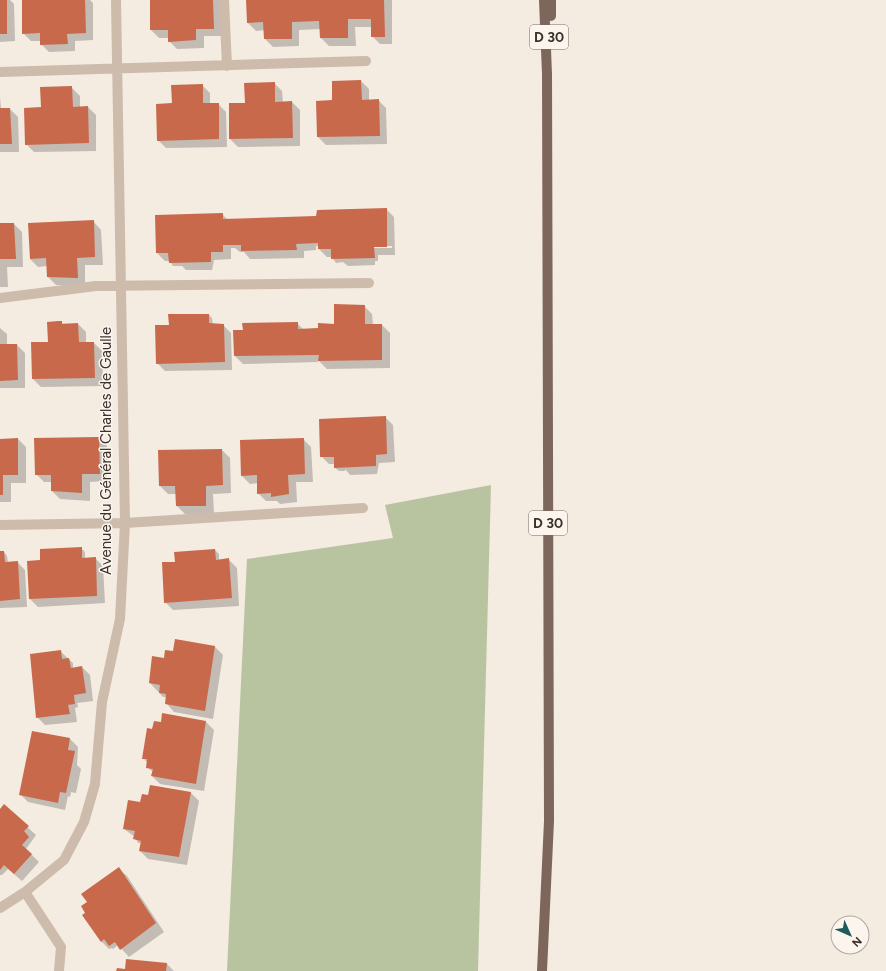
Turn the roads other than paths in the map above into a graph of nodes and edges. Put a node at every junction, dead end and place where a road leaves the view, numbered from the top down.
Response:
1 (116, 0) edge
2 (224, 0) edge
3 (544, 0) edge
4 (551, 0) edge
5 (366, 62) dead end
6 (227, 66) junction
7 (118, 69) junction
8 (0, 72) edge
9 (548, 74) junction
10 (369, 283) dead end
11 (120, 287) junction
12 (0, 298) edge
13 (363, 508) dead end
14 (125, 523) junction
15 (0, 525) edge
16 (25, 892) junction
17 (0, 908) edge
18 (59, 971) edge
19 (542, 971) edge

1 - 7 street, Avenue du Général Charles de Gaulle
2 - 6 street
3 - 9 main road, D 30
4 - 9 main road, D 30
5 - 6 street
6 - 7 street
7 - 8 street
7 - 11 street, Avenue du Général Charles de Gaulle
9 - 19 main road, D 30
10 - 11 street
11 - 12 street
11 - 14 street, Avenue du Général Charles de Gaulle
13 - 14 street
14 - 15 street
14 - 16 street, Avenue du Général Charles de Gaulle
16 - 17 street, Avenue du Général Charles de Gaulle
16 - 18 street

